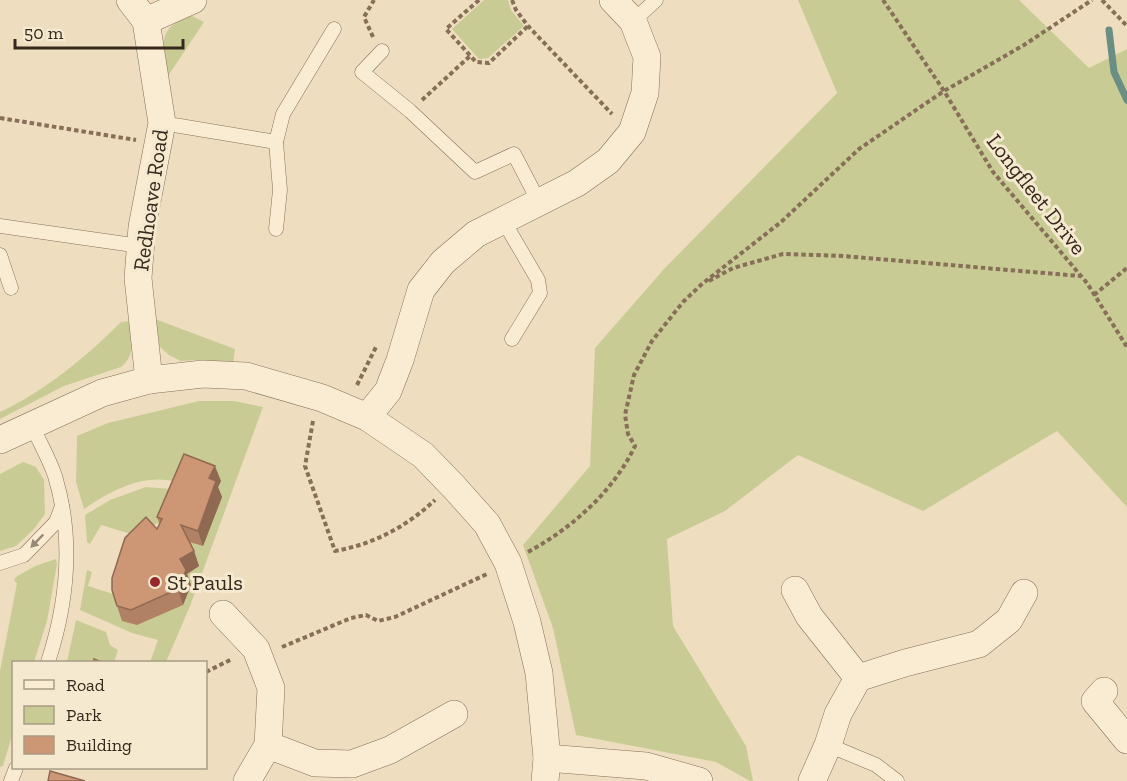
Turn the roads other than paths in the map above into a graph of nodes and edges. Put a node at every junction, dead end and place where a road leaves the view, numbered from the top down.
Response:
1 (130, 0) edge
2 (193, 0) edge
3 (613, 0) edge
4 (656, 0) edge
5 (146, 21) junction
6 (633, 21) junction
7 (334, 29) dead end
8 (382, 51) road end
9 (159, 134) junction
10 (276, 142) junction
11 (538, 202) junction
12 (503, 220) junction
13 (0, 226) edge
14 (276, 229) dead end
15 (140, 246) junction
16 (0, 255) edge
17 (11, 288) dead end
18 (512, 339) dead end
19 (149, 380) junction
20 (367, 417) junction
21 (32, 425) junction
22 (0, 440) edge
23 (63, 506) junction
24 (0, 563) edge
25 (795, 590) dead end
26 (1024, 593) dead end
27 (223, 614) dead end
28 (49, 661) edge
29 (858, 678) junction
30 (1104, 691) dead end
31 (454, 714) dead end
32 (1127, 740) edge
33 (268, 745) junction
34 (828, 745) junction
35 (546, 769) edge
36 (247, 781) edge
37 (699, 781) edge
38 (812, 781) edge
39 (897, 781) edge

1 - 5 street, Redhoave Road
2 - 5 street
3 - 6 street
4 - 6 lane
5 - 9 street, Redhoave Road
6 - 11 street
7 - 10 lane
8 - 11 lane
9 - 10 lane
9 - 15 street, Redhoave Road
10 - 14 lane
11 - 12 street
12 - 18 lane
12 - 20 street
13 - 15 lane
15 - 19 street, Redhoave Road
16 - 17 lane
19 - 20 street
19 - 21 street
20 - 35 street
21 - 22 street
21 - 23 lane
23 -> 24 lane
23 - 28 lane
25 - 29 street
26 - 29 street
27 - 33 street
29 - 34 street
30 - 32 street
31 - 33 street
33 - 36 street
34 - 38 street
34 - 39 lane
35 - 37 street

